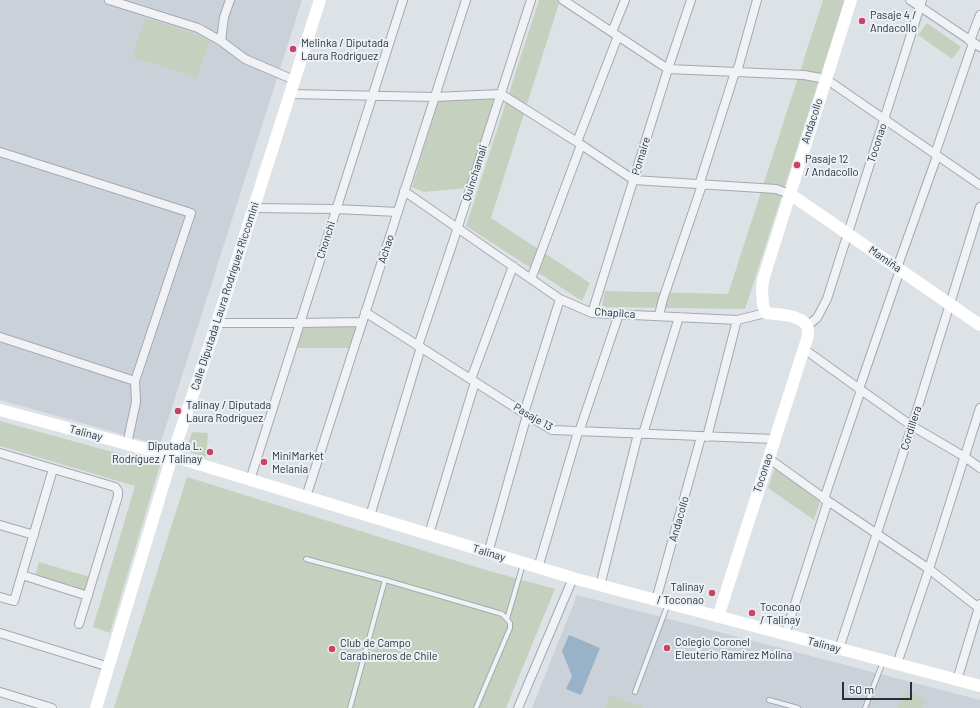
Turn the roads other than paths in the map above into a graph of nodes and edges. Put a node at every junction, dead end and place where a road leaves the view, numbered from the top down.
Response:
1 (109, 0) edge
2 (230, 0) edge
3 (320, 0) edge
4 (403, 0) edge
5 (466, 0) edge
6 (531, 0) edge
7 (563, 0) edge
8 (624, 0) edge
9 (691, 0) edge
10 (757, 0) edge
11 (851, 0) edge
12 (910, 0) edge
13 (921, 3) edge
14 (980, 15) edge
15 (615, 34) junction
16 (221, 41) junction
17 (975, 44) edge
18 (668, 68) junction
19 (736, 72) junction
20 (826, 79) junction
21 (294, 80) junction
22 (290, 94) junction
23 (501, 94) junction
24 (372, 96) junction
25 (434, 97) junction
26 (884, 120) junction
27 (579, 144) junction
28 (0, 152) edge
29 (936, 155) junction
30 (634, 180) junction
31 (700, 185) junction
32 (980, 185) edge
33 (404, 191) junction
34 (790, 194) junction
35 (980, 207) edge
36 (253, 208) junction
37 (336, 209) junction
38 (398, 212) junction
39 (458, 228) junction
40 (847, 234) junction
41 (513, 266) junction
42 (898, 269) junction
43 (531, 279) junction
44 (560, 299) junction
45 (950, 305) junction
46 (366, 312) junction
47 (592, 313) junction
48 (766, 313) junction
49 (619, 314) junction
50 (659, 316) junction
51 (679, 317) junction
52 (737, 320) junction
53 (362, 322) junction
54 (217, 323) junction
55 (300, 323) junction
56 (980, 325) edge
57 (808, 327) junction
58 (0, 337) edge
59 (420, 346) junction
60 (804, 349) junction
61 (473, 380) junction
62 (135, 381) junction
63 (860, 389) junction
64 (980, 408) edge
65 (0, 410) edge
66 (526, 414) junction
67 (912, 426) junction
68 (579, 432) junction
69 (641, 434) junction
70 (704, 437) junction
71 (774, 439) junction
72 (126, 444) junction
73 (0, 453) edge
74 (172, 456) junction
75 (965, 456) junction
76 (768, 458) junction
77 (980, 468) edge
78 (53, 469) junction
79 (250, 480) junction
80 (306, 497) junction
81 (826, 500) junction
82 (370, 516) junction
83 (0, 525) edge
84 (429, 534) junction
85 (877, 534) junction
86 (34, 535) junction
87 (488, 553) junction
88 (306, 560) dead end
89 (523, 563) junction
90 (538, 568) junction
91 (929, 569) junction
92 (22, 575) junction
93 (573, 578) junction
94 (385, 580) junction
95 (600, 586) junction
96 (88, 596) junction
97 (0, 597) edge
98 (656, 600) junction
99 (668, 604) junction
100 (980, 607) edge
101 (718, 617) junction
102 (507, 619) junction
103 (79, 624) dead end
104 (0, 633) edge
105 (785, 634) junction
106 (839, 649) junction
107 (883, 660) junction
108 (897, 664) junction
109 (109, 667) junction
110 (957, 680) junction
111 (980, 686) edge
112 (0, 692) edge
113 (635, 692) dead end
114 (769, 700) dead end
115 (52, 708) edge
116 (96, 708) edge
117 (350, 708) edge
118 (476, 708) edge
119 (518, 708) edge
120 (798, 708) edge
121 (865, 708) edge

1 - 16 street
2 - 16 street
3 - 21 street, Calle Diputada Laura Rodríguez Riccomini
4 - 24 street, Chonchi
5 - 25 street, Achao
6 - 23 street, Quinchamali
7 - 15 street
8 - 15 street
9 - 18 street, Pomaire
10 - 19 street
11 - 20 street, Andacollo
12 - 13 street
13 - 17 street
13 - 26 street, Toconao
14 - 17 street
15 - 18 street
15 - 27 street
16 - 21 street
17 - 29 street
18 - 19 street
18 - 30 street, Pomaire
19 - 20 street
19 - 31 street
20 - 26 street
20 - 34 street, Andacollo
21 - 22 street, Calle Diputada Laura Rodríguez Riccomini
22 - 24 street
22 - 36 street, Calle Diputada Laura Rodríguez Riccomini
23 - 25 street
23 - 27 street
23 - 39 street, Quinchamali
24 - 25 street
24 - 37 street, Chonchi
25 - 33 street, Achao
26 - 29 street
26 - 40 street, Toconao
27 - 30 street
27 - 43 street
28 - 62 street
29 - 32 street
29 - 42 street
30 - 31 street
30 - 47 street, Pomaire
31 - 34 street
31 - 50 street
33 - 38 street, Achao
33 - 39 street, Chapilca
34 - 40 street, Mamiña
34 - 48 street, Andacollo
35 - 45 street, Cordillera
36 - 37 street
36 - 54 street, Calle Diputada Laura Rodríguez Riccomini
37 - 38 street
37 - 55 street, Chonchi
38 - 46 street, Achao
39 - 41 street, Chapilca
39 - 59 street, Quinchamali
40 - 42 street, Mamiña
40 - 57 street, Toconao
41 - 43 street, Chapilca
41 - 61 street
42 - 45 street, Mamiña
42 - 63 street
43 - 44 street, Chapilca
44 - 47 street, Chapilca
44 - 66 street
45 - 56 street, Mamiña
45 - 67 street, Cordillera
46 - 53 street, Achao
46 - 59 street, Pasaje 13
47 - 49 street, Chapilca
48 - 52 street, Chapilca
48 - 57 street, Chapilca
49 - 50 street, Chapilca
49 - 68 street
50 - 51 street, Chapilca
51 - 52 street, Chapilca
51 - 69 street
52 - 70 street, Andacollo
53 - 55 street
53 - 80 street, Achao
54 - 55 street
54 - 74 street, Calle Diputada Laura Rodríguez Riccomini
55 - 79 street, Chonchi
57 - 60 street, Toconao
58 - 62 street
59 - 61 street, Pasaje 13
59 - 82 street, Quinchamali
60 - 63 street
60 - 71 street, Toconao
61 - 66 street, Pasaje 13
61 - 84 street
62 - 72 street
63 - 67 street
63 - 81 street
64 - 75 street
65 - 72 street, Talinay
66 - 68 street, Pasaje 13
66 - 87 street
67 - 75 street
67 - 85 street, Cordillera
68 - 69 street, Pasaje 13
68 - 90 street
69 - 70 street, Pasaje 13
69 - 95 street
70 - 71 street, Pasaje 13
70 - 98 street, Andacollo
71 - 76 street, Toconao
72 - 74 street, Talinay
73 - 78 street
74 - 79 street, Talinay
74 - 109 street, Calle Diputada Laura Rodríguez Riccomini
75 - 77 street
75 - 91 street
76 - 81 street
76 - 101 street, Toconao
78 - 86 street
78 - 96 street
79 - 80 street, Talinay
80 - 82 street, Talinay
81 - 85 street
81 - 105 street
82 - 84 street, Talinay
83 - 86 street
84 - 87 street, Talinay
85 - 91 street
85 - 106 street, Cordillera
86 - 92 street
87 - 89 street, Talinay
88 - 94 lane
89 - 90 street, Talinay
89 - 102 lane
90 - 93 street, Talinay
91 - 100 street
91 - 108 street
92 - 96 street
92 - 97 street
93 - 95 street, Talinay
93 - 119 street
94 - 102 lane
94 - 117 lane
95 - 98 street, Talinay
96 - 103 street
98 - 99 street, Talinay
99 - 101 street, Talinay
99 - 113 lane
100 - 110 street
101 - 105 street, Talinay
102 - 118 lane
104 - 109 street
105 - 106 street, Talinay
106 - 107 street, Talinay
107 - 108 street, Talinay
107 - 121 lane
108 - 110 street, Talinay
109 - 116 street, Calle Diputada Laura Rodríguez Riccomini
110 - 111 street, Talinay
112 - 115 street
114 - 120 lane

